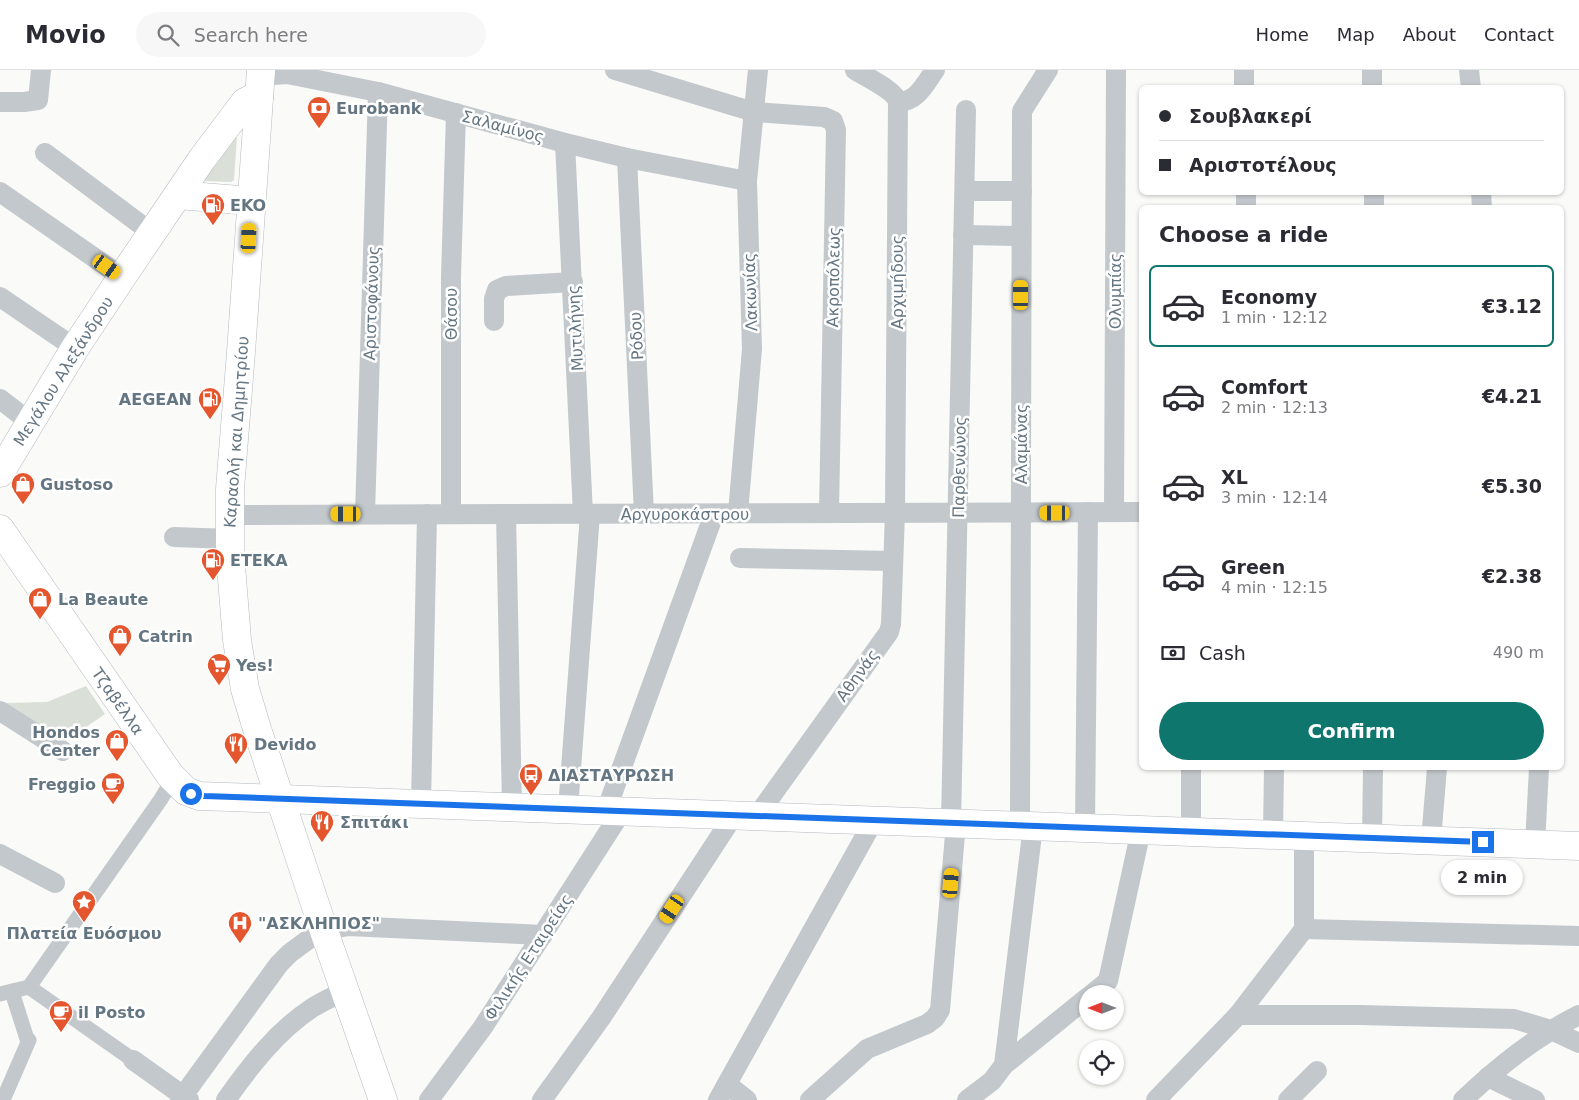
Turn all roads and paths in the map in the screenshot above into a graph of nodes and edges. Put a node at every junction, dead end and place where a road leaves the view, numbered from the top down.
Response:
1 (41, 70) edge
2 (614, 70) edge
3 (758, 70) edge
4 (855, 70) edge
5 (935, 70) edge
6 (1048, 70) edge
7 (1116, 70) edge
8 (1244, 70) edge
9 (1372, 70) edge
10 (1469, 70) edge
11 (271, 78) edge
12 (1244, 85) edge
13 (1372, 85) edge
14 (1471, 85) edge
15 (378, 92) junction
16 (0, 102) edge
17 (898, 102) junction
18 (966, 110) dead end
19 (754, 112) junction
20 (456, 113) junction
21 (565, 143) junction
22 (45, 153) dead end
23 (628, 158) junction
24 (747, 181) junction
25 (964, 190) junction
26 (1022, 190) junction
27 (0, 192) edge
28 (178, 195) junction
29 (251, 201) junction
30 (152, 233) junction
31 (963, 235) junction
32 (1022, 236) junction
33 (122, 277) junction
34 (572, 282) junction
35 (0, 297) edge
36 (494, 321) dead end
37 (75, 348) junction
38 (0, 399) edge
39 (31, 423) junction
40 (0, 473) edge
41 (1088, 512) junction
42 (1114, 512) junction
43 (1139, 512) edge
44 (738, 513) junction
45 (829, 513) junction
46 (895, 513) junction
47 (958, 513) junction
48 (1021, 513) junction
49 (365, 514) junction
50 (427, 514) junction
51 (451, 514) junction
52 (506, 514) junction
53 (587, 514) junction
54 (644, 514) junction
55 (714, 514) junction
56 (230, 527) junction
57 (0, 529) edge
58 (174, 538) dead end
59 (740, 558) dead end
60 (893, 561) junction
61 (0, 711) edge
62 (63, 751) dead end
63 (1191, 770) edge
64 (1274, 770) edge
65 (1373, 770) edge
66 (1437, 770) edge
67 (1539, 770) edge
68 (173, 779) junction
69 (281, 799) junction
70 (421, 804) junction
71 (512, 808) junction
72 (568, 810) junction
73 (614, 811) junction
74 (745, 816) junction
75 (874, 820) junction
76 (954, 823) junction
77 (1027, 826) junction
78 (1085, 828) junction
79 (1140, 830) junction
80 (1191, 832) junction
81 (1273, 835) junction
82 (1304, 836) junction
83 (1372, 838) junction
84 (1431, 840) junction
85 (1535, 844) junction
86 (1579, 846) edge
87 (0, 854) edge
88 (54, 883) dead end
89 (1304, 930) junction
90 (324, 931) junction
91 (543, 935) junction
92 (1579, 936) edge
93 (1102, 985) edge
94 (29, 987) junction
95 (346, 990) junction
96 (6, 993) edge
97 (1079, 1004) edge
98 (1238, 1015) junction
99 (1579, 1015) edge
100 (1551, 1030) junction
101 (1579, 1043) edge
102 (133, 1060) joint
103 (1004, 1065) junction
104 (1317, 1070) dead end
105 (1488, 1077) junction
106 (723, 1092) edge
107 (184, 1098) edge
108 (3, 1100) edge
109 (226, 1100) edge
110 (384, 1100) edge
111 (429, 1100) edge
112 (542, 1100) edge
113 (747, 1100) edge
114 (810, 1100) edge
115 (967, 1100) edge
116 (1156, 1100) edge
117 (1288, 1100) edge
118 (1464, 1100) edge
119 (1535, 1100) edge

1 - 16 street
2 - 19 street, Ακροπόλεως
3 - 19 street, Λακωνίας
4 - 17 street
5 - 17 street
6 - 26 street, Αλαμάνας
7 - 42 street, Ολυμπίας
8 - 12 street
9 - 13 street
10 - 14 street
11 - 15 street, Σαλαμίνος
11 - 28 main road, Μεγάλου Αλεξάνδρου
11 - 29 main road, Καραολή και Δημητρίου
15 - 20 street, Σαλαμίνος
15 - 49 street, Αριστοφάνους
17 - 46 street, Αρχιμήδους
18 - 25 street, Παρθενώνος
19 - 24 street, Λακωνίας
19 - 45 street, Ακροπόλεως
20 - 21 street, Σαλαμίνος
20 - 51 street, Θάσου
21 - 23 street, Σαλαμίνος
21 - 34 street, Μυτιλήνης
22 - 30 street
23 - 24 street, Σαλαμίνος
23 - 54 street, Ρόδου
24 - 44 street, Λακωνίας
25 - 26 street
25 - 31 street, Παρθενώνος
26 - 32 street, Αλαμάνας
27 - 33 street
28 - 29 main road
28 - 30 main road, Μεγάλου Αλεξάνδρου
29 - 56 main road, Καραολή και Δημητρίου
30 - 33 main road, Μεγάλου Αλεξάνδρου
31 - 32 street
31 - 47 street, Παρθενώνος
32 - 48 street, Αλαμάνας
33 - 37 main road, Μεγάλου Αλεξάνδρου
34 - 36 street
34 - 53 street, Μυτιλήνης
35 - 37 street
37 - 39 main road, Μεγάλου Αλεξάνδρου
38 - 39 street
39 - 40 main road, Μεγάλου Αλεξάνδρου
41 - 42 street, Αργυροκάστρου
41 - 48 street, Αργυροκάστρου
41 - 78 street
42 - 43 street, Αργυροκάστρου
44 - 45 street, Αργυροκάστρου
44 - 55 street, Αργυροκάστρου
45 - 46 street, Αργυροκάστρου
46 - 47 street, Αργυροκάστρου
46 - 60 street, Αθηνάς
47 - 48 street, Αργυροκάστρου
47 - 76 street, Παρθενώνος
48 - 77 street, Αλαμάνας
49 - 50 street, Αργυροκάστρου
49 - 56 street, Αργυροκάστρου
50 - 51 street, Αργυροκάστρου
50 - 70 street
51 - 52 street, Αργυροκάστρου
52 - 53 street, Αργυροκάστρου
52 - 71 street
53 - 54 street, Αργυροκάστρου
53 - 72 street, Μυτιλήνης
54 - 55 street, Αργυροκάστρου
55 - 73 street, Φιλικής Εταιρείας
56 - 58 street, Αργυροκάστρου
56 - 69 main road, Καραολή και Δημητρίου
57 - 68 main road, Τζαβέλλα
59 - 60 street
60 - 74 street, Αθηνάς
61 - 62 street
63 - 80 street
64 - 81 street
65 - 83 street
66 - 84 street
67 - 85 street
68 - 69 main road, Τζαβέλλα
68 - 94 street
69 - 70 main road, Τζαβέλλα
69 - 90 main road, Καραολή και Δημητρίου
70 - 71 main road, Τζαβέλλα
71 - 72 main road, Τζαβέλλα
72 - 73 main road, Τζαβέλλα
73 - 74 main road, Τζαβέλλα
73 - 91 street, Φιλικής Εταιρείας
74 - 75 main road, Τζαβέλλα
74 - 112 street, Αθηνάς
75 - 76 main road, Τζαβέλλα
75 - 106 street
76 - 77 main road, Τζαβέλλα
76 - 114 street, Παρθενώνος
77 - 78 main road, Τζαβέλλα
77 - 103 street, Αλαμάνας
78 - 79 main road, Τζαβέλλα
79 - 80 main road, Τζαβέλλα
79 - 93 street
80 - 81 main road, Τζαβέλλα
81 - 82 main road, Τζαβέλλα
82 - 83 main road, Τζαβέλλα
82 - 89 street
83 - 84 main road, Τζαβέλλα
84 - 85 main road, Τζαβέλλα
85 - 86 main road, Τζαβέλλα
87 - 88 street
89 - 92 street
89 - 98 street
90 - 91 street
90 - 95 main road, Καραολή και Δημητρίου
90 - 107 street
91 - 111 street, Φιλικής Εταιρείας
94 - 96 street
94 - 102 street
95 - 109 street
95 - 110 main road, Καραολή και Δημητρίου
96 - 108 street
97 - 103 street
98 - 100 street
98 - 116 street
99 - 100 street
100 - 101 street
100 - 105 street
102 - 107 street
103 - 115 street
104 - 117 street
105 - 118 street
105 - 119 street
106 - 113 street

